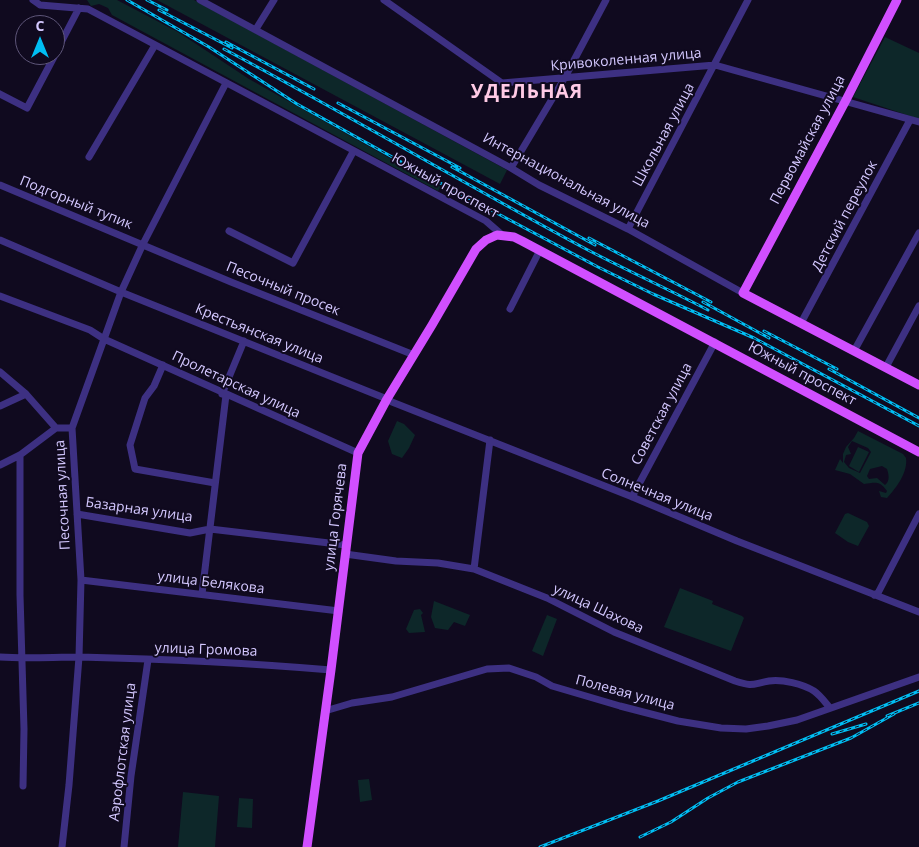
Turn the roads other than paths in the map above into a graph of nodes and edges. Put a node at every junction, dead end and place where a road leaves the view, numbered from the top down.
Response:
1 (33, 0) edge
2 (200, 0) edge
3 (274, 0) edge
4 (384, 0) edge
5 (606, 0) edge
6 (748, 0) edge
7 (897, 0) edge
8 (79, 8) junction
9 (256, 29) junction
10 (65, 35) edge
11 (155, 45) junction
12 (50, 65) edge
13 (715, 65) junction
14 (564, 79) junction
15 (226, 83) junction
16 (0, 94) edge
17 (846, 102) junction
18 (910, 120) junction
19 (919, 122) edge
20 (353, 152) junction
21 (89, 157) dead end
22 (511, 168) junction
23 (0, 185) edge
24 (628, 229) junction
25 (229, 230) dead end
26 (919, 233) edge
27 (501, 234) junction
28 (0, 240) edge
29 (143, 244) junction
30 (540, 250) junction
31 (122, 292) junction
32 (743, 293) junction
33 (0, 296) edge
34 (919, 306) edge
35 (510, 308) dead end
36 (801, 323) junction
37 (104, 340) junction
38 (244, 341) junction
39 (715, 342) junction
40 (854, 351) junction
41 (414, 355) junction
42 (163, 365) junction
43 (886, 368) junction
44 (0, 372) edge
45 (919, 385) edge
46 (26, 394) junction
47 (224, 394) junction
48 (386, 399) junction
49 (0, 406) edge
50 (56, 428) junction
51 (72, 428) junction
52 (490, 440) junction
53 (919, 452) edge
54 (358, 453) junction
55 (20, 454) junction
56 (0, 465) edge
57 (215, 483) junction
58 (632, 497) junction
59 (77, 514) junction
60 (919, 514) edge
61 (210, 528) junction
62 (346, 550) junction
63 (474, 569) junction
64 (80, 580) junction
65 (202, 594) junction
66 (874, 595) junction
67 (339, 611) junction
68 (919, 612) edge
69 (0, 657) edge
70 (79, 657) junction
71 (23, 658) junction
72 (148, 660) junction
73 (331, 670) junction
74 (919, 677) edge
75 (830, 708) junction
76 (325, 711) junction
77 (23, 786) dead end
78 (62, 847) edge
79 (124, 847) edge
80 (308, 847) edge

1 - 8 street, Южный проспект
2 - 9 street, Интернациональная улица
3 - 9 street
4 - 14 street, Кривоколенная улица
5 - 14 street
6 - 13 street, Школьная улица
7 - 17 main road, Первомайская улица
8 - 10 street
8 - 11 street, Южный проспект
9 - 22 street, Интернациональная улица
11 - 15 street, Южный проспект
11 - 21 street
12 - 16 street
13 - 14 street, Кривоколенная улица
13 - 17 street, Кривоколенная улица
13 - 24 street, Школьная улица
14 - 22 street
15 - 20 street, Южный проспект
15 - 29 street, Песочная улица
17 - 18 street, Кривоколенная улица
17 - 32 main road, Первомайская улица
18 - 19 street, Кривоколенная улица
18 - 36 street, Детский переулок
20 - 25 street
20 - 27 street, Южный проспект
22 - 24 street, Интернациональная улица
23 - 29 street, Подгорный тупик
24 - 32 street, Интернациональная улица
26 - 40 street
27 - 30 main road, Южный проспект
27 - 41 main road, улица Горячева
28 - 31 street, Крестьянская улица
29 - 31 street, Песочная улица
29 - 41 street, Песочный просек
30 - 35 street
30 - 39 main road, Южный проспект
31 - 37 street, Песочная улица
31 - 38 street, Крестьянская улица
32 - 36 main road, Интернациональная улица
33 - 37 street, Пролетарская улица
34 - 43 street
36 - 40 main road, Интернациональная улица
37 - 42 street, Пролетарская улица
37 - 51 street, Песочная улица
38 - 47 street
38 - 48 street, Крестьянская улица
39 - 53 main road, Южный проспект
39 - 58 street, Советская улица
40 - 43 main road, Интернациональная улица
41 - 48 main road, улица Горячева
42 - 47 street, Пролетарская улица
42 - 57 street
43 - 45 main road, Интернациональная улица
44 - 46 street
46 - 49 street
46 - 50 street
47 - 54 street, Пролетарская улица
47 - 57 street
48 - 52 street, Солнечная улица
48 - 54 main road, улица Горячева
50 - 51 street
50 - 55 street
51 - 59 street, Песочная улица
52 - 58 street, Солнечная улица
52 - 63 street
54 - 62 main road, улица Горячева
55 - 56 street
55 - 71 street
57 - 61 street
58 - 66 street, Солнечная улица
59 - 61 street, Базарная улица
59 - 64 street, Песочная улица
60 - 66 street
61 - 62 street, Базарная улица
61 - 65 street
62 - 63 street, улица Шахова
62 - 67 main road, улица Горячева
63 - 75 street, улица Шахова
64 - 65 street, улица Белякова
64 - 70 street, Песочная улица
65 - 67 street, улица Белякова
66 - 68 street, Солнечная улица
67 - 73 main road, улица Горячева
69 - 71 street, улица Громова
70 - 71 street, улица Громова
70 - 72 street, улица Громова
70 - 78 street, Песочная улица
71 - 77 street
72 - 73 street, улица Громова
72 - 79 street, Аэрофлотская улица
73 - 76 main road, улица Горячева
74 - 75 street, Полевая улица
75 - 76 street, Полевая улица
76 - 80 main road, улица Горячева

